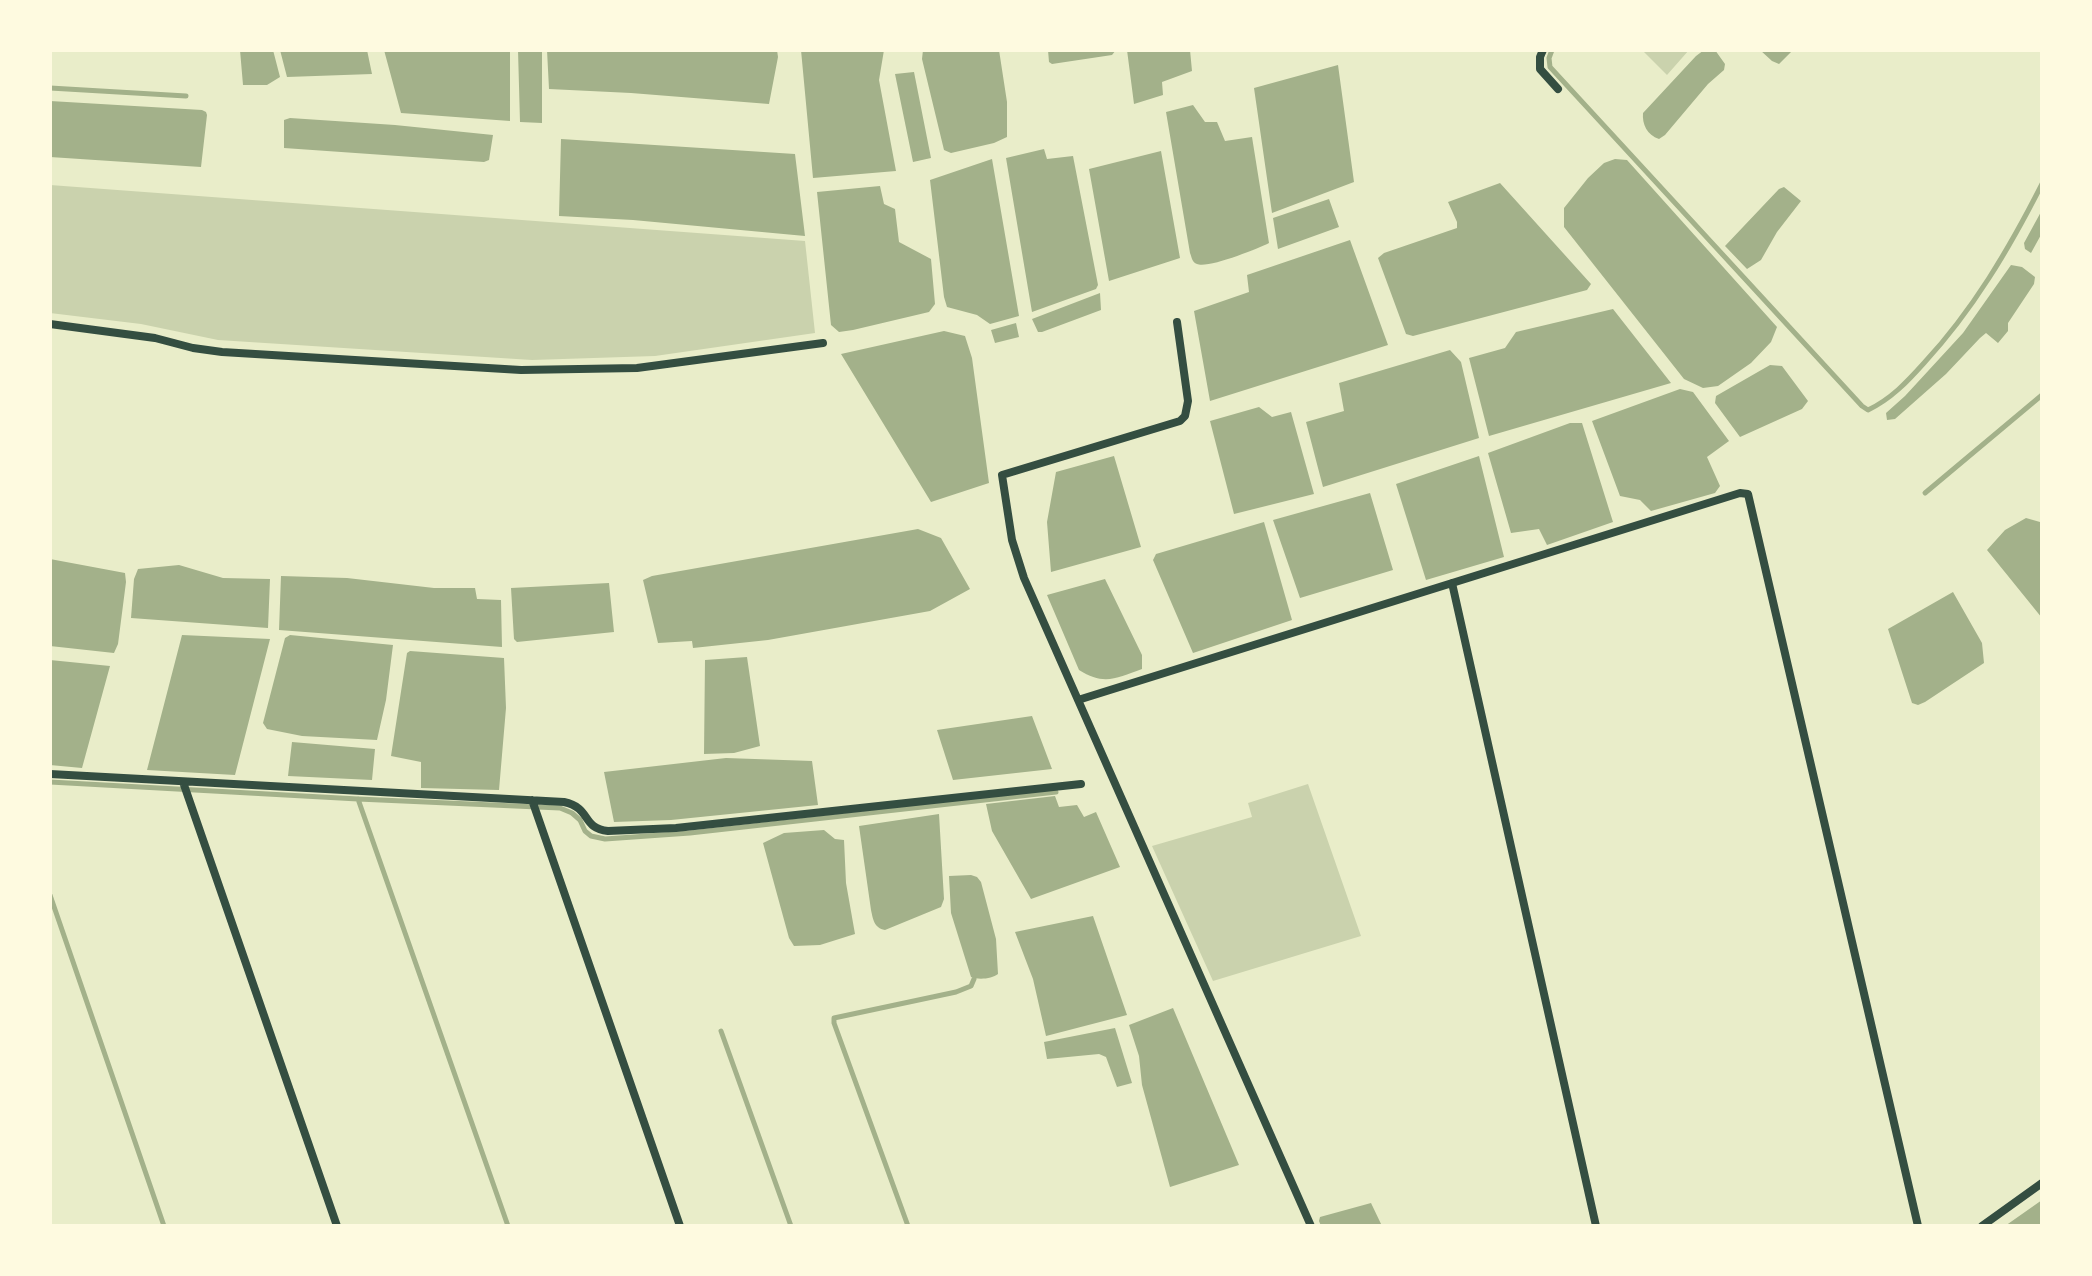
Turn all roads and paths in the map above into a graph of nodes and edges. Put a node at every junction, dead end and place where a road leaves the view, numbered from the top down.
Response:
1 (1543, 50) edge
2 (1558, 89) dead end
3 (1177, 322) dead end
4 (50, 324) edge
5 (823, 343) dead end
6 (1452, 583) junction
7 (1078, 700) junction
8 (50, 774) edge
9 (183, 782) junction
10 (1081, 784) dead end
11 (532, 800) junction
12 (2042, 1183) edge
13 (337, 1226) edge
14 (680, 1226) edge
15 (1311, 1226) edge
16 (1596, 1226) edge
17 (1918, 1226) edge
18 (1982, 1226) edge

1 - 2 street
3 - 7 street
4 - 5 street
6 - 7 street
6 - 16 street
6 - 17 street
7 - 15 street
8 - 9 street
9 - 11 street
9 - 13 street
10 - 11 street
11 - 14 street
12 - 18 street

